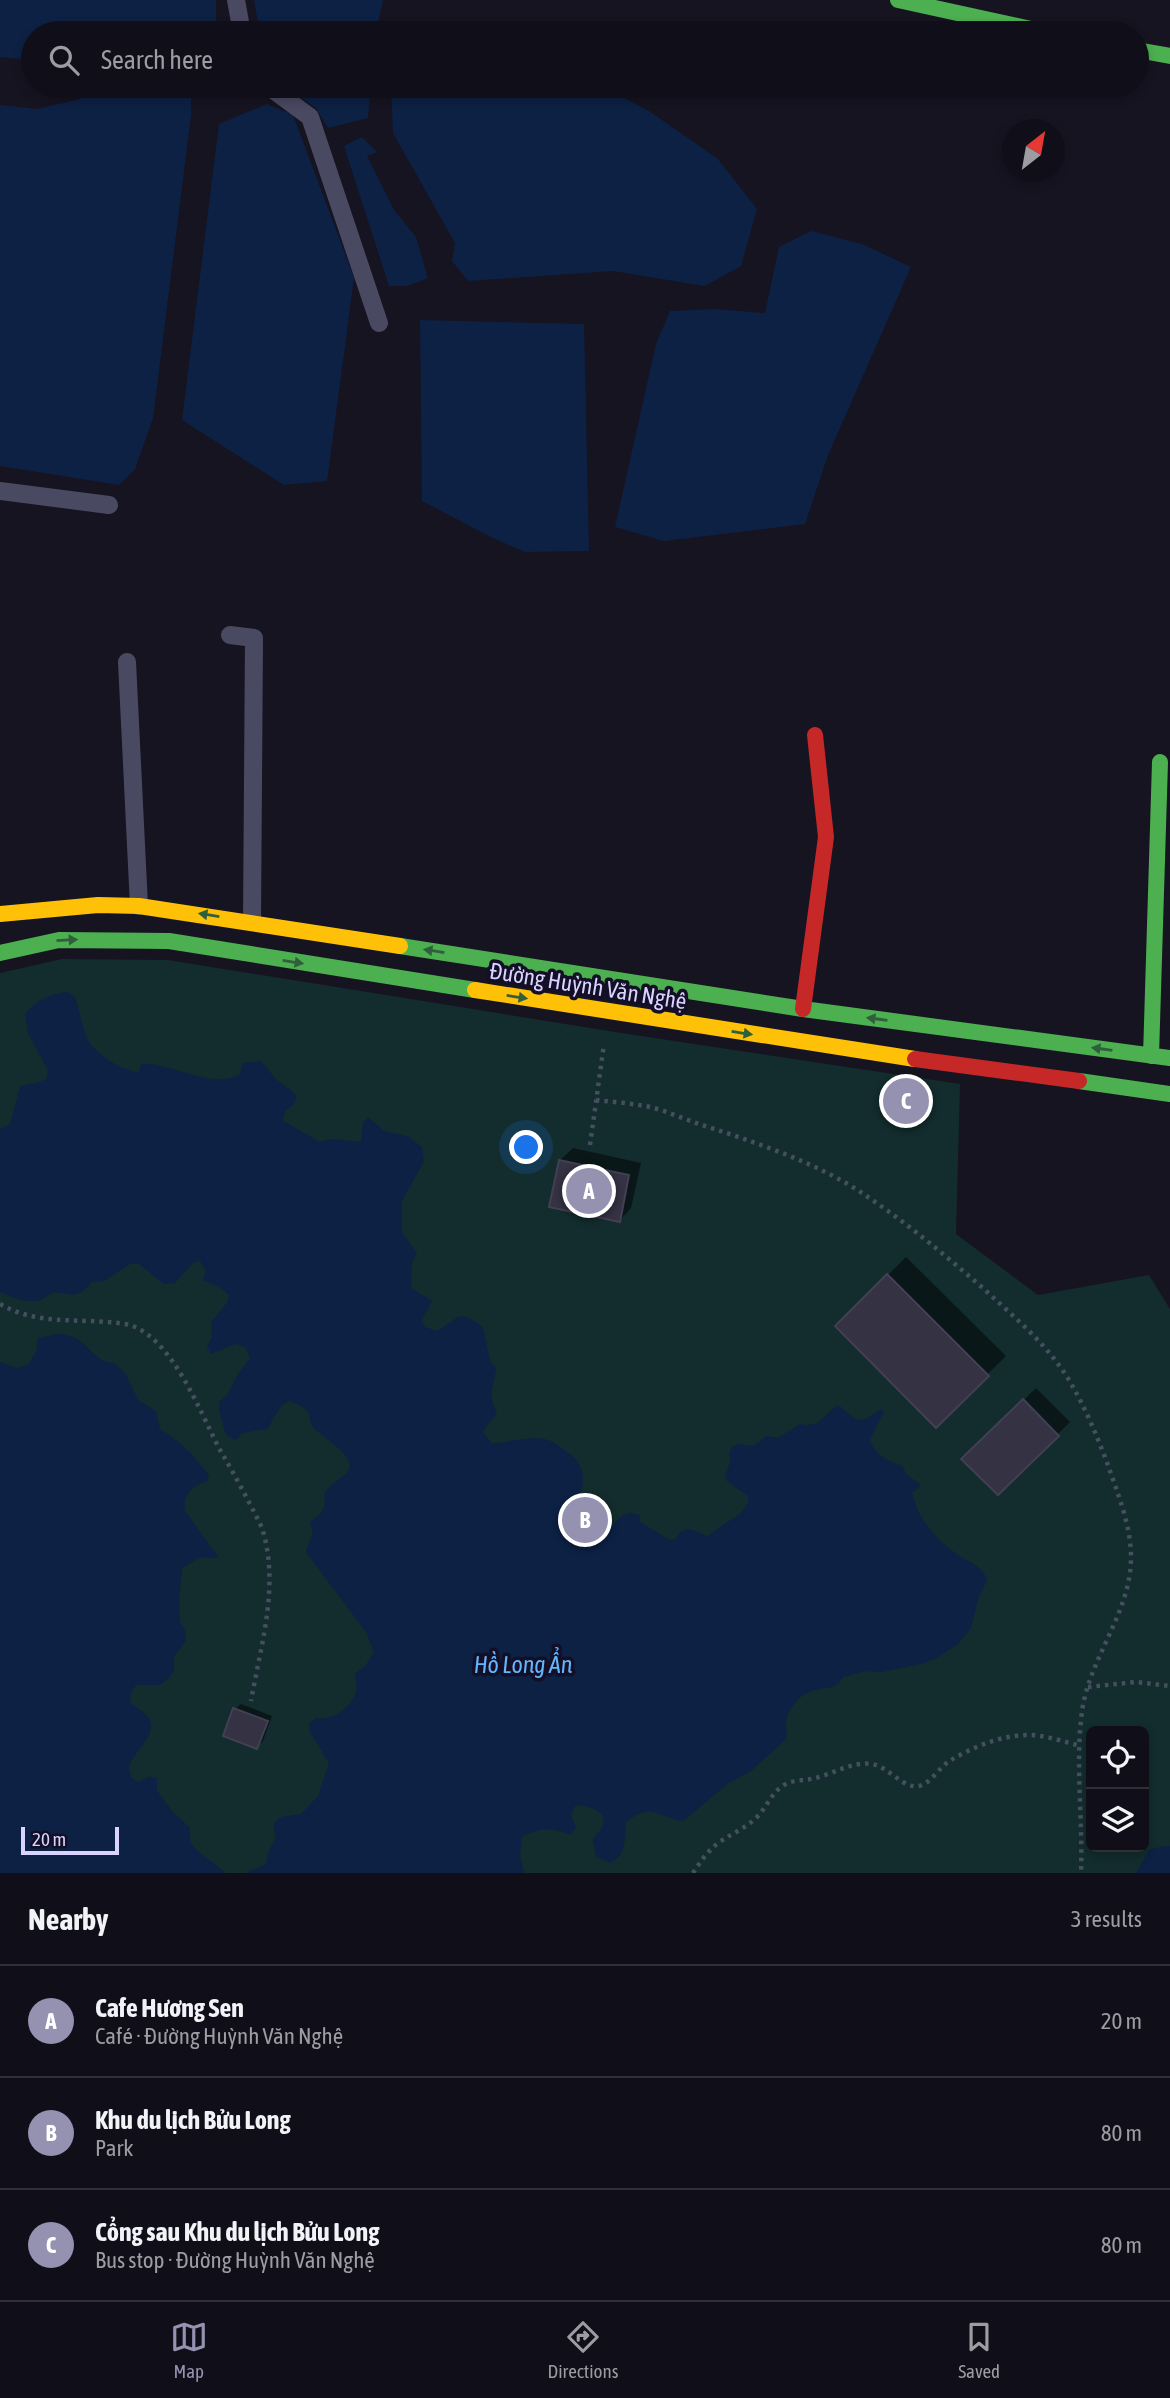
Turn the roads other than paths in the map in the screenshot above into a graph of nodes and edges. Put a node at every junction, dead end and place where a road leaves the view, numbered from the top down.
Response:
1 (236, 0) edge
2 (898, 0) edge
3 (240, 21) edge
4 (994, 21) edge
5 (1149, 52) edge
6 (1170, 56) edge
7 (284, 98) edge
8 (379, 323) dead end
9 (0, 491) edge
10 (110, 505) dead end
11 (230, 635) dead end
12 (127, 663) dead end
13 (815, 735) dead end
14 (1160, 762) dead end
15 (139, 906) junction
16 (0, 914) edge
17 (252, 922) junction
18 (0, 953) edge
19 (803, 1009) junction
20 (1151, 1056) junction
21 (1170, 1058) edge
22 (1170, 1094) edge

1 - 3 lane
2 - 4 main road
5 - 6 main road
7 - 8 lane
9 - 10 lane
11 - 17 lane
12 - 15 lane
13 - 19 main road
14 - 20 main road
15 - 16 main road, Đường Huỳnh Văn Nghệ
17 -> 15 main road, Đường Huỳnh Văn Nghệ
19 -> 17 main road, Đường Huỳnh Văn Nghệ
18 -> 22 main road, Đường Huỳnh Văn Nghệ
20 -> 19 main road, Đường Huỳnh Văn Nghệ
20 - 21 main road, Đường Huỳnh Văn Nghệ

